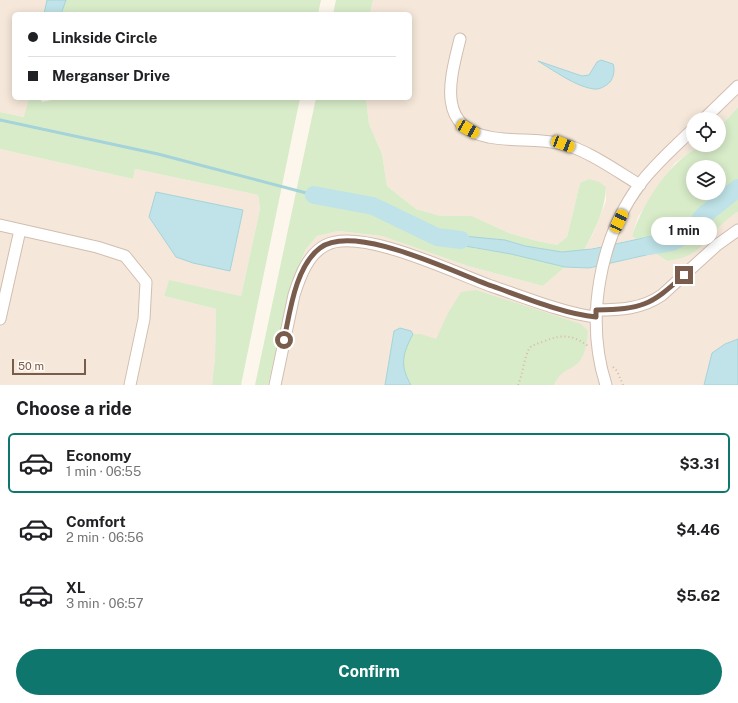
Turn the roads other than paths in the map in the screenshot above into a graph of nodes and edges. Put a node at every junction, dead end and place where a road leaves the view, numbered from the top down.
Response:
1 (460, 39) dead end
2 (738, 86) edge
3 (711, 112) edge
4 (686, 136) edge
5 (640, 185) junction
6 (0, 225) edge
7 (20, 230) junction
8 (738, 230) edge
9 (596, 314) junction
10 (0, 319) edge
11 (130, 385) edge
12 (275, 385) edge
13 (606, 385) edge

1 - 5 street
2 - 3 street
4 - 5 street
5 - 9 street
6 - 7 street
7 - 10 street
7 - 11 street
8 - 9 street
9 - 12 street
9 - 13 street

